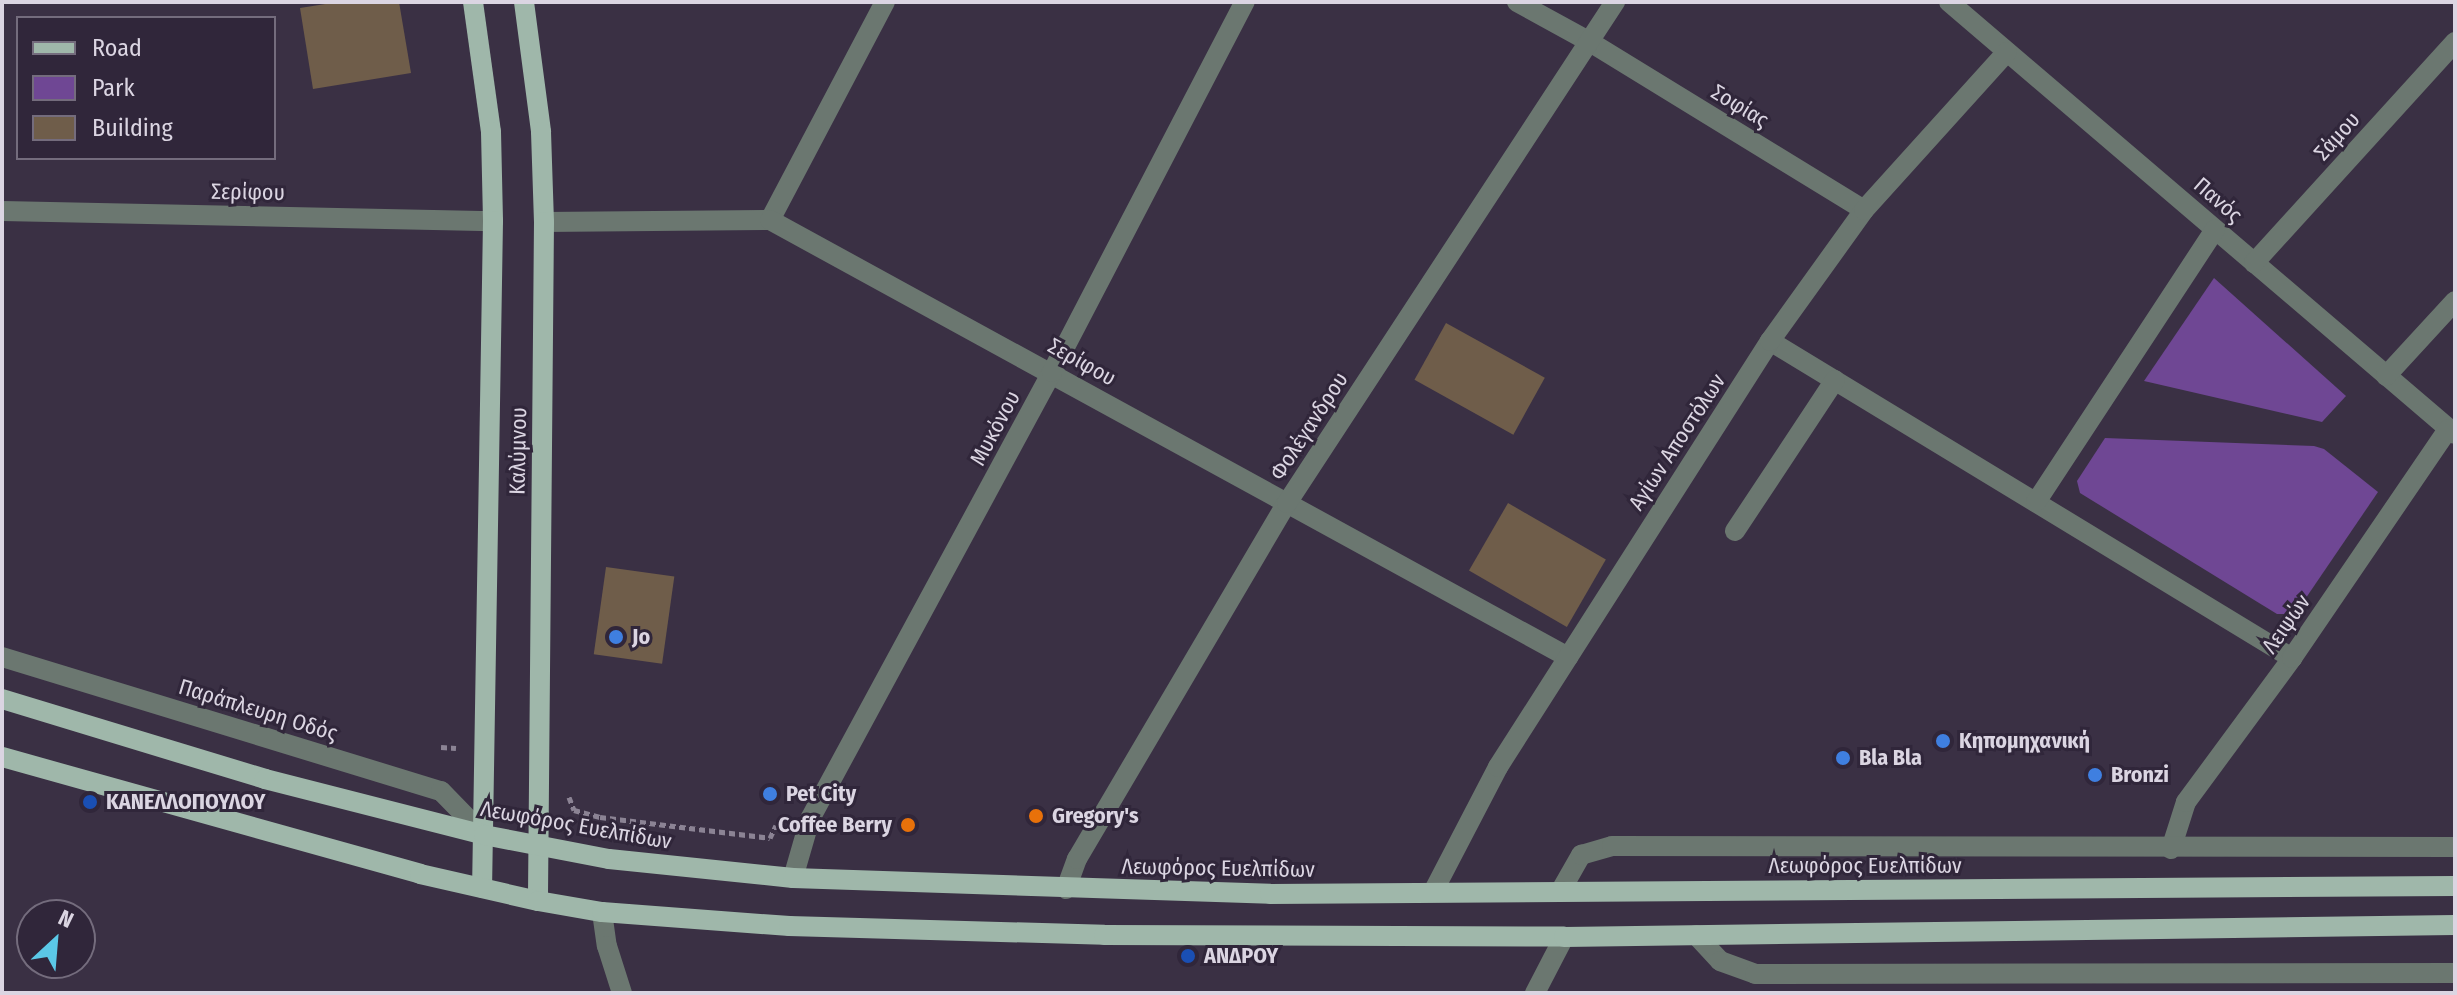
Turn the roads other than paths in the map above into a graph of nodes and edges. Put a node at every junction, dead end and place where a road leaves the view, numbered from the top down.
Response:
1 (473, 2) edge
2 (524, 2) edge
3 (885, 2) edge
4 (1245, 2) edge
5 (1517, 2) edge
6 (1615, 2) edge
7 (1949, 2) edge
8 (1590, 42) junction
9 (2455, 42) edge
10 (2007, 52) junction
11 (1864, 210) junction
12 (2, 211) edge
13 (770, 220) junction
14 (493, 221) junction
15 (544, 222) junction
16 (2215, 229) junction
17 (2254, 263) junction
18 (2455, 301) edge
19 (1770, 341) junction
20 (1052, 372) junction
21 (2386, 376) junction
22 (1835, 380) junction
23 (2452, 431) edge
24 (2036, 502) junction
25 (1287, 503) junction
26 (1735, 531) dead end
27 (2, 657) edge
28 (1568, 657) junction
29 (2292, 658) junction
30 (2, 699) edge
31 (2, 757) edge
32 (484, 835) junction
33 (541, 847) junction
34 (2455, 847) edge
35 (2171, 849) junction
36 (793, 878) junction
37 (2455, 886) edge
38 (482, 888) junction
39 (1066, 889) junction
40 (1433, 892) junction
41 (1560, 892) junction
42 (538, 901) junction
43 (602, 912) junction
44 (2455, 925) edge
45 (1696, 935) junction
46 (1564, 937) junction
47 (2455, 973) edge
48 (1942, 983) edge
49 (2300, 984) edge
50 (622, 993) edge
51 (1535, 993) edge

1 - 14 main road, Καλύμνου
2 - 15 main road, Καλύμνου
3 - 13 street
4 - 20 street, Μυκόνου
5 - 8 street, Σοφίας
6 - 8 street, Φολέγανδρου
7 - 10 street, Πανός
8 - 11 street, Σοφίας
8 - 25 street, Φολέγανδρου
9 - 17 street, Σάμου
10 - 11 street, Αγίων Αποστόλων
10 - 16 street, Πανός
11 - 19 street, Αγίων Αποστόλων
12 - 14 street, Σερίφου
13 - 15 street, Σερίφου
13 - 20 street, Σερίφου
14 - 32 main road, Καλύμνου
15 - 33 main road, Καλύμνου
16 - 17 street, Πανός
16 - 24 street
17 - 21 street, Πανός
18 - 21 street
19 - 22 street
19 - 28 street, Αγίων Αποστόλων
20 - 25 street, Σερίφου
20 - 36 street, Μυκόνου
21 - 23 street, Πανός
22 - 24 street
22 - 26 street
23 - 29 street, Λειψών
24 - 29 street
25 - 28 street, Σερίφου
25 - 39 street, Φολέγανδρου
27 - 32 street, Παράπλευρη Οδός
28 - 40 street, Αγίων Αποστόλων
29 - 35 street, Λειψών
30 - 32 main road, Λεωφόρος Ευελπίδων
31 - 38 main road
32 - 33 main road, Λεωφόρος Ευελπίδων
32 - 38 main road, Καλύμνου
33 - 36 main road, Λεωφόρος Ευελπίδων
33 - 42 main road, Καλύμνου
34 - 35 street
35 - 41 street
36 - 39 main road, Λεωφόρος Ευελπίδων
37 - 41 main road, Λεωφόρος Ευελπίδων
38 - 42 main road
39 - 40 main road, Λεωφόρος Ευελπίδων
40 - 41 main road, Λεωφόρος Ευελπίδων
42 - 43 main road
43 - 46 main road
43 - 50 street
44 - 45 main road
45 - 46 main road
45 - 48 street
46 - 51 street
47 - 49 street
48 - 49 street

